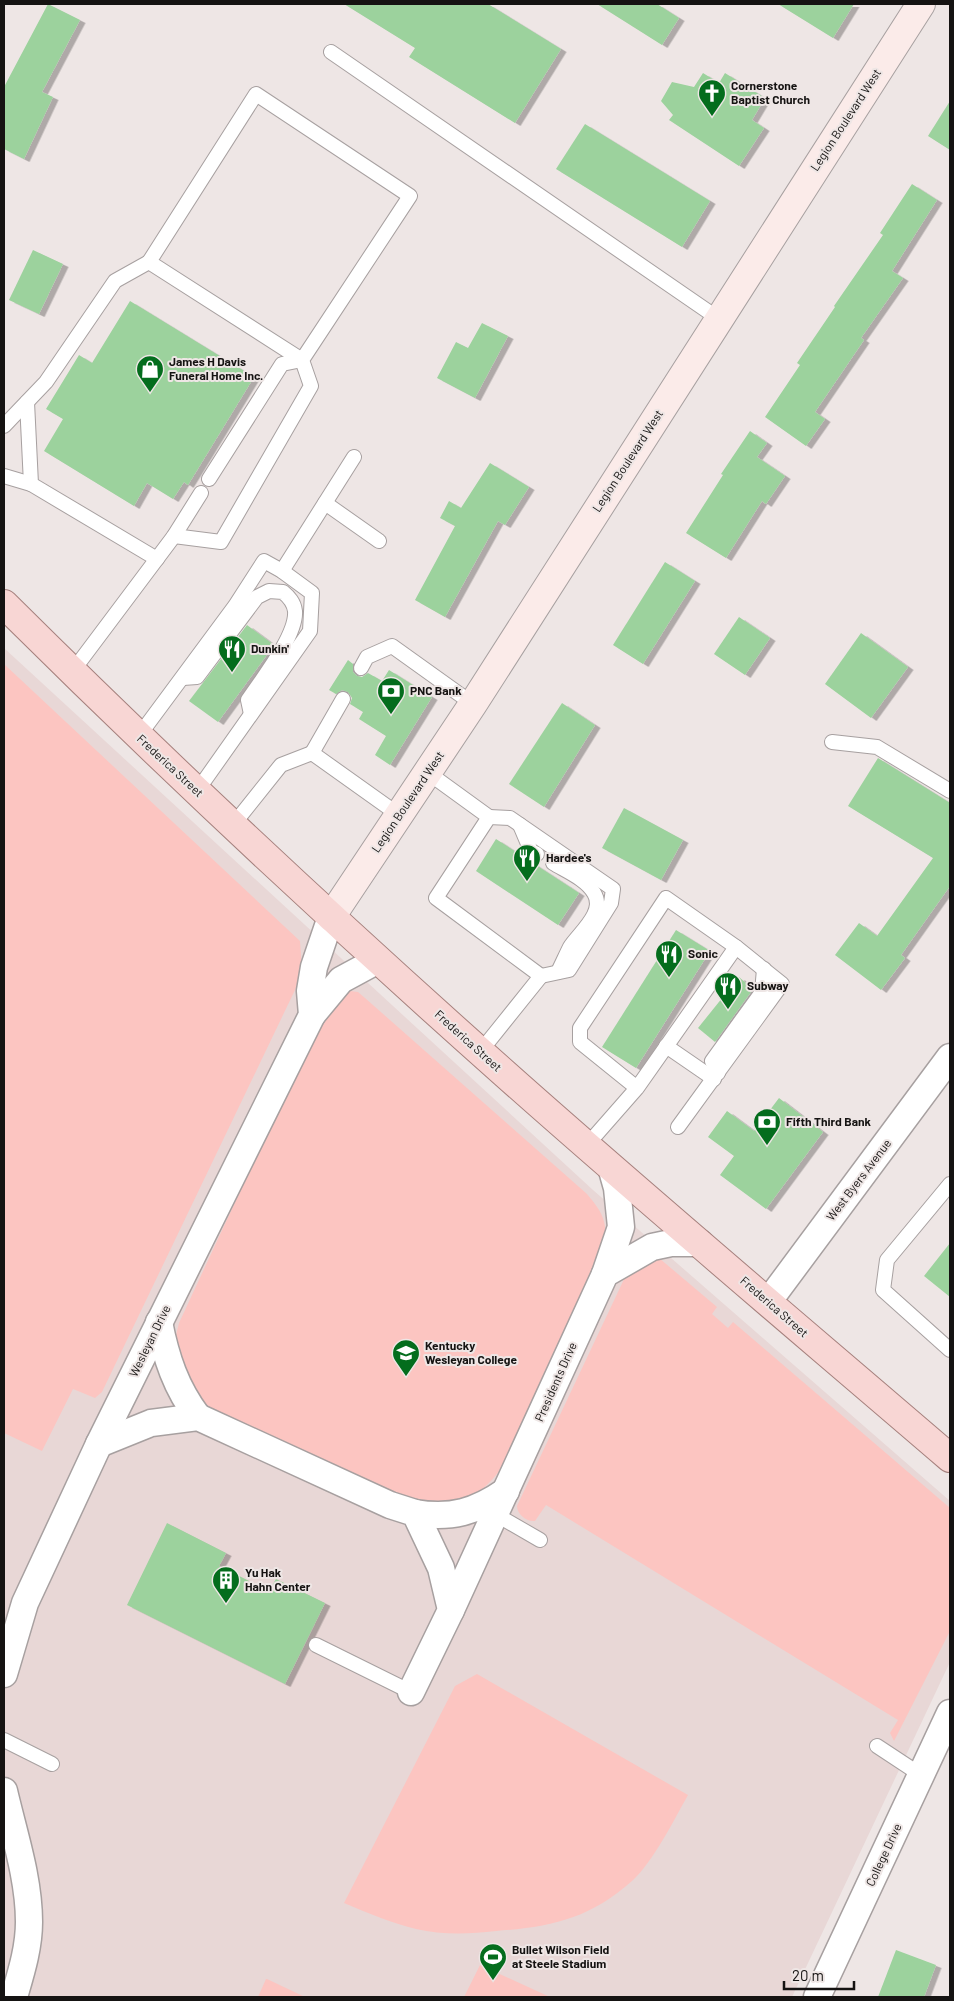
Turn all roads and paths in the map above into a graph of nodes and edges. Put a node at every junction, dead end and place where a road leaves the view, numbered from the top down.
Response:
1 (921, 4) edge
2 (331, 52) dead end
3 (149, 262) junction
4 (719, 318) junction
5 (302, 360) junction
6 (27, 402) junction
7 (4, 426) edge
8 (354, 457) dead end
9 (4, 476) edge
10 (209, 479) dead end
11 (31, 484) junction
12 (201, 493) dead end
13 (325, 503) junction
14 (174, 536) junction
15 (379, 541) dead end
16 (157, 559) junction
17 (282, 571) junction
18 (4, 604) edge
19 (361, 668) dead end
20 (72, 672) junction
21 (183, 678) junction
22 (343, 699) dead end
23 (473, 704) junction
24 (251, 714) junction
25 (138, 737) junction
26 (832, 742) dead end
27 (312, 753) junction
28 (427, 772) junction
29 (197, 791) junction
30 (950, 792) edge
31 (399, 815) junction
32 (489, 817) junction
33 (519, 824) junction
34 (233, 825) junction
35 (537, 854) dead end
36 (552, 863) dead end
37 (331, 917) junction
38 (736, 947) junction
39 (378, 960) junction
40 (764, 970) junction
41 (558, 972) junction
42 (541, 976) junction
43 (312, 1015) junction
44 (666, 1046) junction
45 (480, 1052) junction
46 (950, 1057) edge
47 (716, 1076) junction
48 (637, 1088) junction
49 (678, 1127) dead end
50 (587, 1145) junction
51 (612, 1166) junction
52 (950, 1184) edge
53 (700, 1243) junction
54 (605, 1274) junction
55 (768, 1302) junction
56 (159, 1322) junction
57 (950, 1350) edge
58 (198, 1417) junction
59 (100, 1444) junction
60 (950, 1458) edge
61 (501, 1503) junction
62 (414, 1513) junction
63 (540, 1540) dead end
64 (451, 1610) junction
65 (316, 1645) dead end
66 (4, 1674) edge
67 (410, 1692) joint
68 (950, 1713) edge
69 (4, 1740) edge
70 (877, 1746) dead end
71 (52, 1764) dead end
72 (921, 1775) junction
73 (4, 1791) edge
74 (14, 1997) edge
75 (817, 1997) edge

1 - 4 street, Legion Boulevard West
2 - 4 lane
3 - 5 lane
3 - 5 lane
3 - 6 lane
4 - 23 street, Legion Boulevard West
5 - 10 lane
5 - 14 lane
6 - 7 lane
6 - 11 lane
8 - 13 lane
9 - 11 lane
11 - 16 lane
12 - 14 lane
13 - 15 lane
13 - 17 lane
14 - 16 lane
16 - 20 lane
17 - 21 lane
17 - 24 lane
18 - 20 main road, Frederica Street
19 - 23 lane
20 - 25 main road, Frederica Street
21 - 24 lane
21 - 25 lane
22 - 27 lane
23 - 28 street, Legion Boulevard West
24 - 29 lane
25 - 29 main road, Frederica Street
26 - 30 lane
27 - 31 lane
27 - 34 lane
28 - 31 street, Legion Boulevard West
28 - 32 lane
29 - 34 main road, Frederica Street
31 - 37 street, Legion Boulevard West
32 - 33 lane
32 - 42 lane
33 - 35 lane
33 - 41 lane
34 - 37 main road, Frederica Street
36 - 41 lane
37 - 39 main road, Frederica Street
37 - 43 street
38 - 40 lane
38 - 44 lane
38 - 48 lane
39 - 43 street, Wesleyan Drive
39 - 45 main road, Frederica Street
40 - 47 lane
40 - 47 lane
41 - 42 lane
42 - 45 lane
43 - 56 street, Wesleyan Drive
44 - 47 lane
44 - 48 lane
45 - 50 main road, Frederica Street
46 - 55 street, West Byers Avenue
47 - 49 lane
48 - 50 lane
50 - 51 main road, Frederica Street
51 - 53 main road, Frederica Street
51 - 54 street, Presidents Drive
52 - 57 lane
53 - 54 street
53 - 55 main road, Frederica Street
54 - 61 street, Presidents Drive
55 - 60 main road, Frederica Street
56 - 58 street
56 - 59 street, Wesleyan Drive
58 - 59 street
58 - 62 street
59 - 66 street, Wesleyan Drive
61 - 62 street
61 - 63 lane
61 - 64 street, Presidents Drive
62 - 64 street
64 - 67 street, Presidents Drive
65 - 67 lane
68 - 72 street, College Drive
69 - 71 lane
70 - 72 lane
72 - 75 street, College Drive
73 - 74 street

